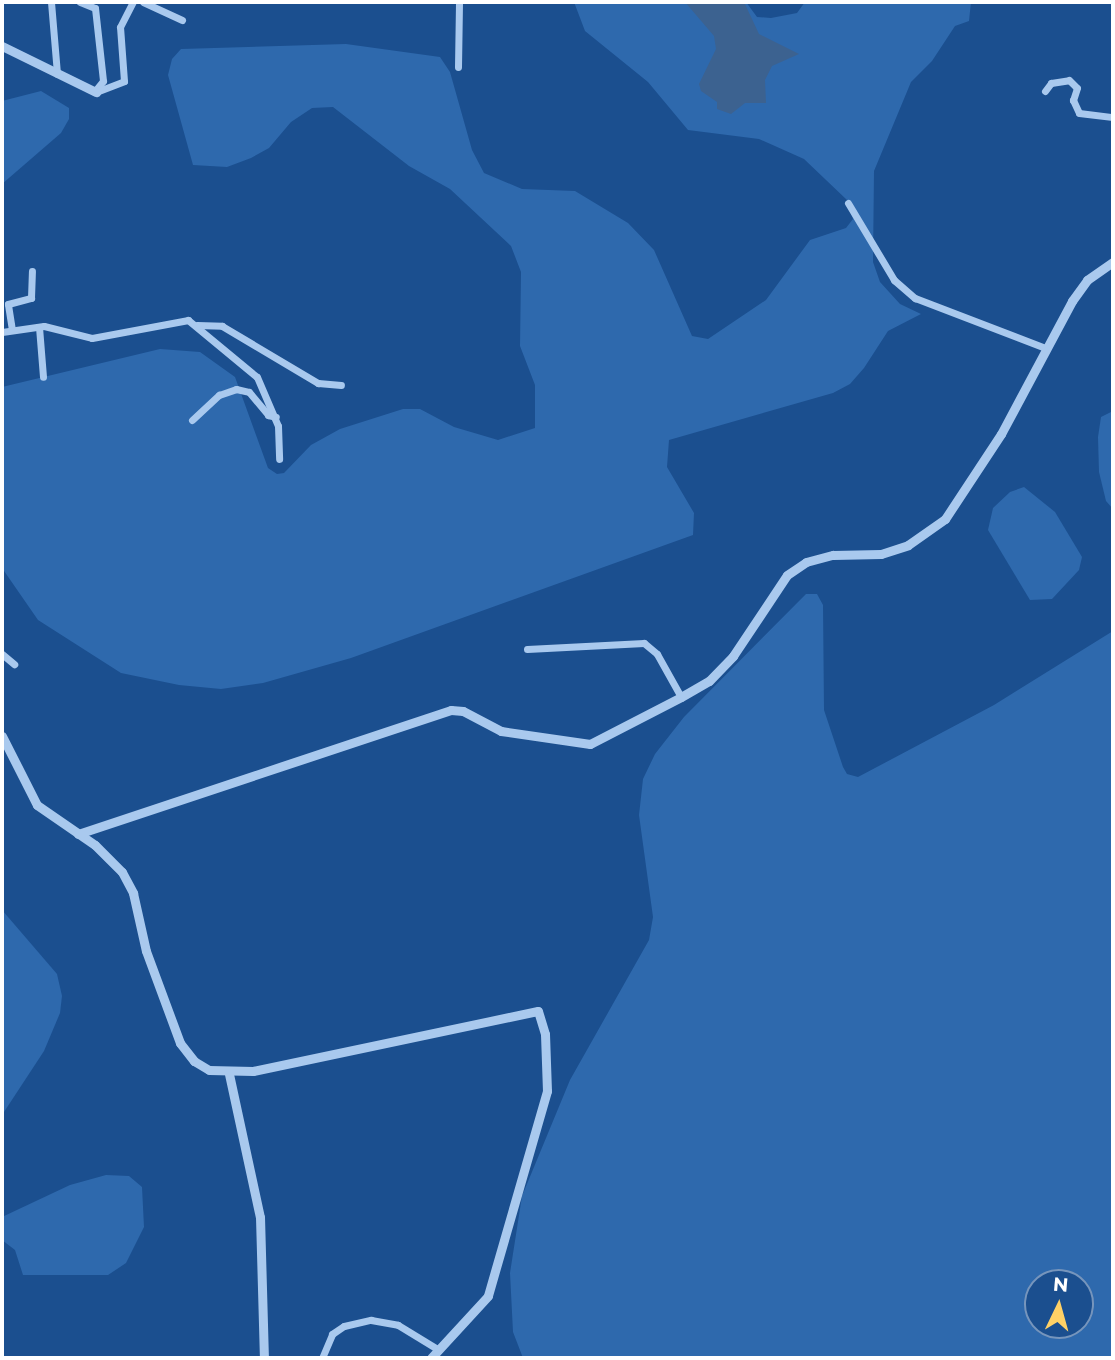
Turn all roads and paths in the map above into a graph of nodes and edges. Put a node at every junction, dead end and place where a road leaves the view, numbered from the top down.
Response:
1 (51, 2) edge
2 (80, 2) edge
3 (133, 2) edge
4 (143, 2) edge
5 (459, 2) edge
6 (182, 20) dead end
7 (2, 46) edge
8 (458, 67) dead end
9 (57, 74) junction
10 (1045, 91) dead end
11 (95, 92) junction
12 (1113, 117) edge
13 (848, 203) dead end
14 (1113, 262) edge
15 (32, 271) dead end
16 (5, 304) edge
17 (197, 325) junction
18 (39, 327) junction
19 (12, 330) junction
20 (2, 332) edge
21 (1045, 348) junction
22 (43, 377) dead end
23 (341, 385) dead end
24 (276, 418) junction
25 (192, 420) dead end
26 (279, 459) dead end
27 (527, 649) dead end
28 (2, 654) edge
29 (14, 664) dead end
30 (681, 697) junction
31 (2, 736) edge
32 (78, 834) junction
33 (229, 1074) junction
34 (439, 1350) junction
35 (264, 1358) edge
36 (322, 1358) edge
37 (431, 1358) edge

1 - 9 street
2 - 11 street
3 - 11 street
4 - 6 street
5 - 8 street
7 - 9 street
9 - 11 street
10 - 12 street
13 - 21 street
14 - 21 street
15 - 16 street
16 - 19 street
17 - 18 street
17 - 23 street
17 - 24 street
18 - 19 street
18 - 22 street
19 - 20 street
21 - 30 street
24 - 25 street
24 - 26 street
27 - 30 street
28 - 29 street
30 - 32 street
31 - 32 street
32 - 33 street
33 - 34 street
33 - 35 street
34 - 36 street
34 - 37 street

